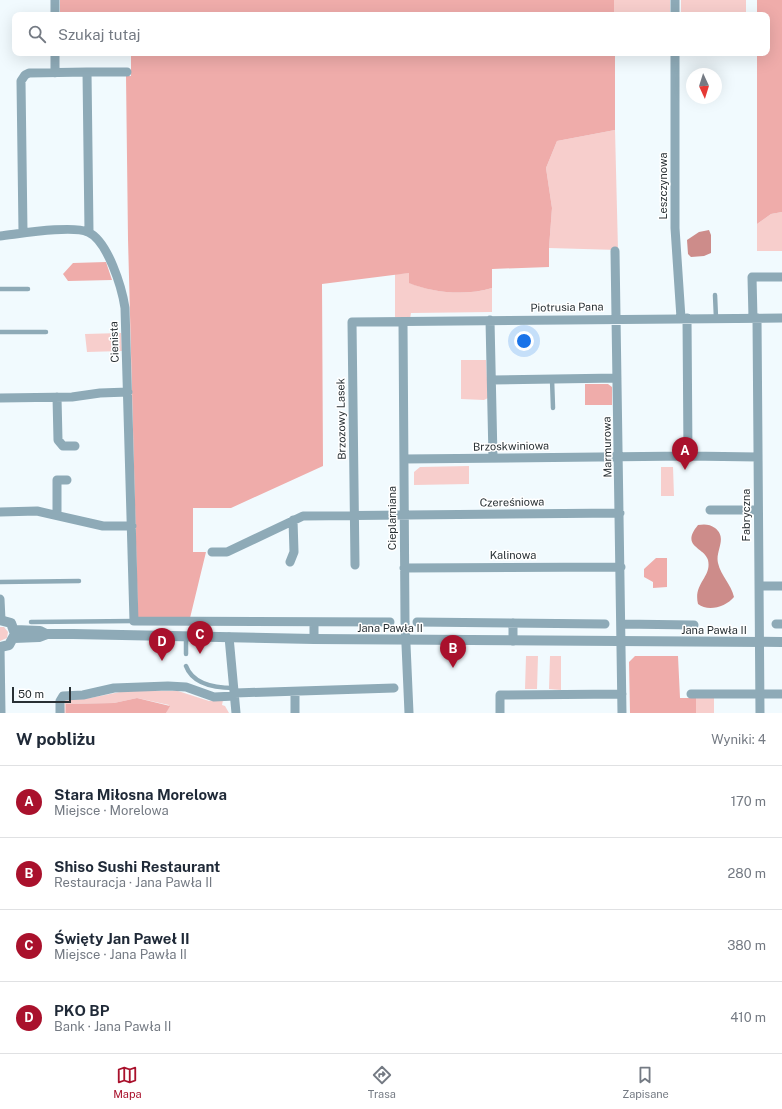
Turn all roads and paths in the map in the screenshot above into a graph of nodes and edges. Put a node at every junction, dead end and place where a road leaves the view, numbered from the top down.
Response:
1 (55, 0) edge
2 (675, 0) edge
3 (55, 12) edge
4 (675, 12) edge
5 (55, 56) edge
6 (675, 56) edge
7 (87, 72) junction
8 (127, 72) dead end
9 (56, 73) junction
10 (23, 232) junction
11 (89, 232) junction
12 (0, 236) edge
13 (615, 251) dead end
14 (782, 277) edge
15 (28, 288) dead end
16 (0, 289) edge
17 (715, 294) dead end
18 (684, 318) junction
19 (716, 318) junction
20 (755, 318) junction
21 (782, 318) edge
22 (616, 319) junction
23 (490, 320) junction
24 (352, 322) joint
25 (403, 323) junction
26 (0, 332) edge
27 (46, 332) dead end
28 (617, 378) junction
29 (492, 380) junction
30 (552, 380) junction
31 (128, 392) junction
32 (0, 398) edge
33 (57, 398) junction
34 (552, 408) dead end
35 (75, 446) dead end
36 (688, 456) junction
37 (619, 457) junction
38 (758, 457) junction
39 (493, 458) junction
40 (404, 459) junction
41 (67, 480) dead end
42 (710, 510) dead end
43 (758, 510) junction
44 (0, 512) edge
45 (620, 513) junction
46 (57, 514) junction
47 (354, 515) junction
48 (404, 515) junction
49 (293, 520) junction
50 (132, 526) junction
51 (212, 552) dead end
52 (290, 562) dead end
53 (355, 565) dead end
54 (621, 567) junction
55 (404, 568) junction
56 (79, 581) dead end
57 (0, 582) edge
58 (759, 586) junction
59 (782, 586) edge
60 (0, 598) edge
61 (0, 620) edge
62 (134, 621) junction
63 (32, 622) dead end
64 (314, 622) junction
65 (390, 622) dead end
66 (417, 622) dead end
67 (512, 623) junction
68 (605, 624) dead end
69 (621, 624) junction
70 (694, 625) dead end
71 (14, 634) junction
72 (186, 636) junction
73 (229, 637) junction
74 (314, 640) junction
75 (406, 640) junction
76 (513, 641) junction
77 (622, 642) junction
78 (759, 642) junction
79 (782, 642) edge
80 (0, 647) edge
81 (186, 654) dead end
82 (186, 666) dead end
83 (394, 688) dead end
84 (235, 692) junction
85 (295, 692) junction
86 (622, 694) junction
87 (691, 694) dead end
88 (760, 694) junction
89 (782, 694) edge
90 (1, 713) edge
91 (60, 713) edge
92 (236, 713) edge
93 (295, 713) edge
94 (409, 713) edge
95 (500, 713) edge
96 (622, 713) edge
97 (760, 713) edge

1 - 3 street
2 - 4 street
5 - 9 street
6 - 18 street, Leszczynowa
7 - 8 street
7 - 9 street
7 - 11 street
9 - 10 street
10 - 11 street
10 - 12 street
11 - 31 street, Cienista
13 - 22 street, Marmurowa
14 - 20 street, Fabryczna
15 - 16 lane
17 - 19 lane
18 - 19 street, Piotrusia Pana
18 - 22 street, Piotrusia Pana
18 - 36 street, Leszczynowa
19 - 20 street, Piotrusia Pana
20 - 21 street, Piotrusia Pana
20 - 38 street, Fabryczna
22 - 23 street, Piotrusia Pana
22 - 28 street, Marmurowa
23 - 25 street, Piotrusia Pana
23 - 29 street
24 - 25 street, Piotrusia Pana
24 - 47 street, Brzozowy Lasek
25 - 40 street, Cieplarniana
26 - 27 lane
28 - 30 street
28 - 37 street, Marmurowa
29 - 30 street
29 - 39 street
30 - 34 lane
31 - 33 street
31 - 50 street, Cienista
32 - 33 street
33 - 35 street
36 - 37 street, Brzoskwiniowa
36 - 38 street, Brzoskwiniowa
37 - 39 street, Brzoskwiniowa
37 - 45 street, Marmurowa
38 - 43 street, Fabryczna
39 - 40 street, Brzoskwiniowa
40 - 48 street, Cieplarniana
41 - 46 street
42 - 43 street
43 - 58 street, Fabryczna
44 - 46 street
45 - 48 street, Czereśniowa
45 - 54 street, Marmurowa
46 - 50 street
47 - 48 street, Czereśniowa
47 - 49 street, Czereśniowa
47 - 53 street, Brzozowy Lasek
48 - 55 street, Cieplarniana
49 - 51 street, Czereśniowa
49 - 52 street
50 - 62 street, Cienista
54 - 55 street, Kalinowa
54 - 69 street, Marmurowa
55 - 75 street, Cieplarniana
56 - 57 lane
58 - 59 street
58 - 78 street, Fabryczna
60 - 61 street
61 - 71 street
62 - 63 lane
62 - 64 street
64 - 65 street
64 - 74 street
66 - 67 street
67 - 68 street
67 - 76 street
69 - 70 street
69 - 77 street, Marmurowa
71 - 72 street, Jana Pawła II
71 - 80 street
72 - 73 street, Jana Pawła II
72 - 81 lane
73 - 74 street, Jana Pawła II
73 - 84 street
74 - 75 street, Jana Pawła II
75 - 76 street, Jana Pawła II
75 - 94 street, Cieplarniana
76 - 77 street, Jana Pawła II
77 - 78 street, Jana Pawła II
77 - 86 street, Marmurowa
78 - 79 street, Jana Pawła II
78 - 88 street, Fabryczna
80 - 90 street
82 - 84 lane
83 - 85 street
84 - 85 street
84 - 91 street
84 - 92 street
85 - 93 street
86 - 95 street
86 - 96 street, Marmurowa
87 - 88 street
88 - 89 street
88 - 97 street, Fabryczna

